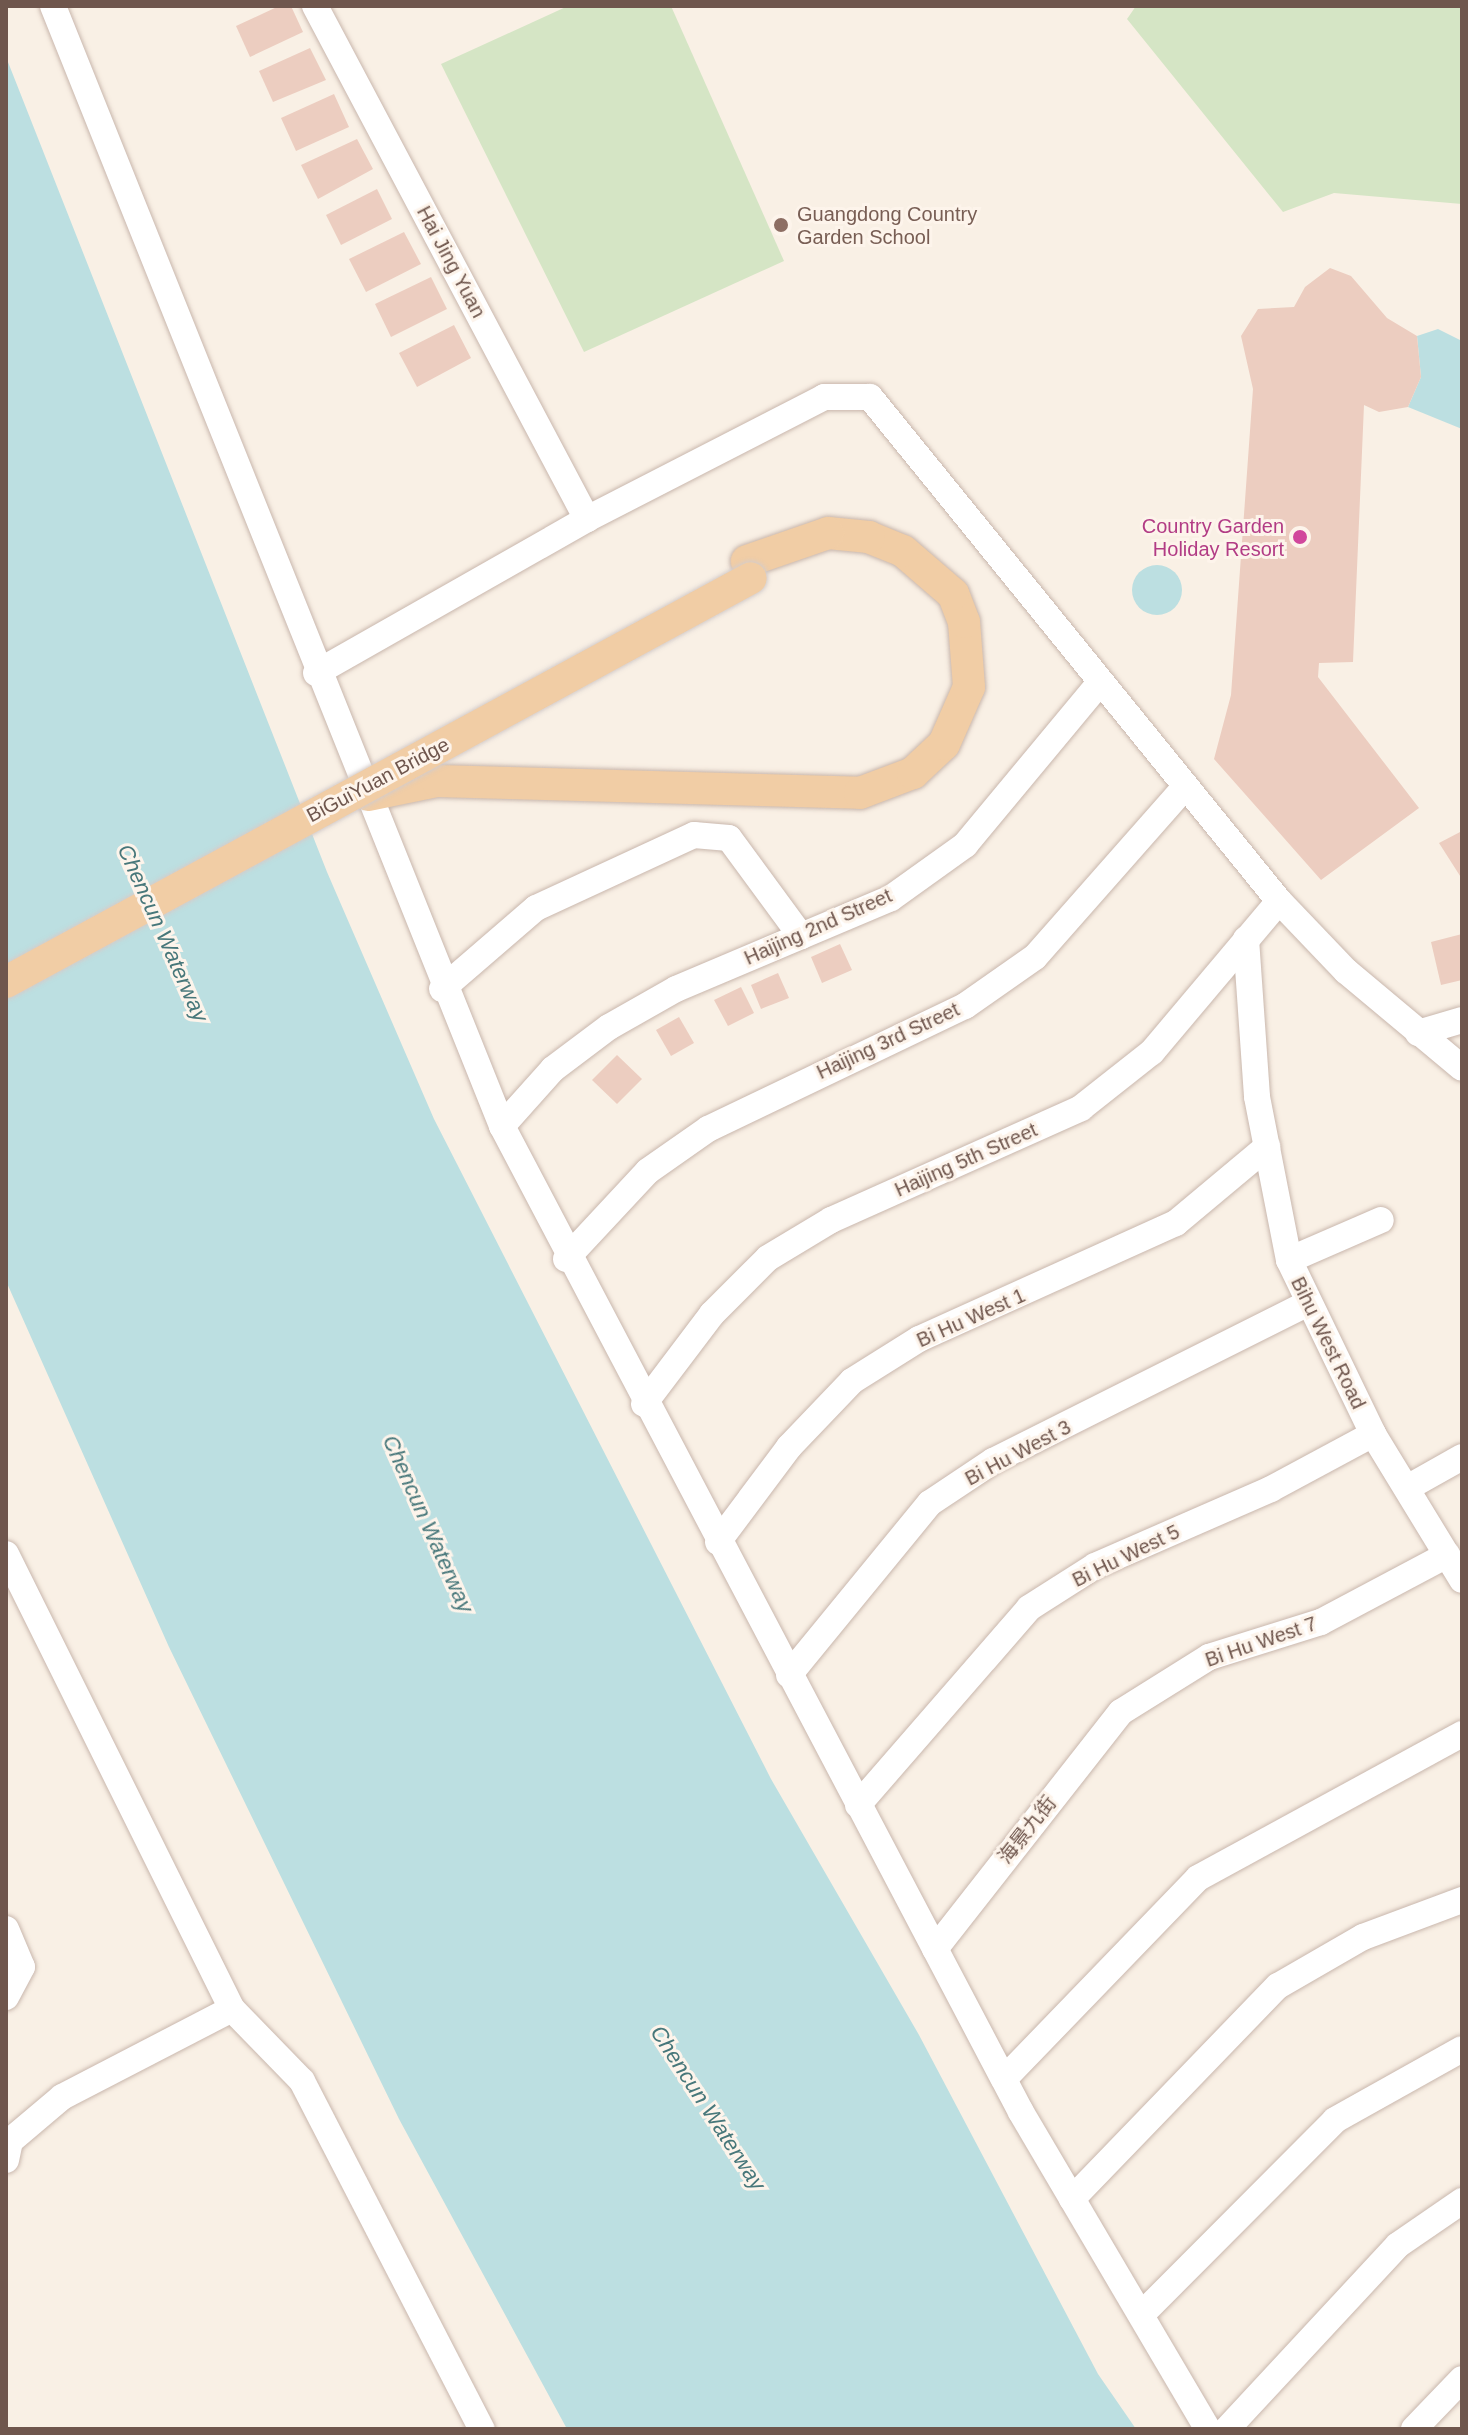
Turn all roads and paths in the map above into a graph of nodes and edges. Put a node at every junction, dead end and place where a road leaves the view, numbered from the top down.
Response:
1 (53, 6) edge
2 (315, 6) edge
3 (587, 519) junction
4 (749, 570) junction
5 (316, 673) junction
6 (1098, 685) junction
7 (365, 788) junction
8 (1183, 789) junction
9 (1279, 901) junction
10 (801, 936) junction
11 (1246, 939) junction
12 (6, 968) edge
13 (6, 982) edge
14 (442, 989) junction
15 (1462, 1020) edge
16 (1418, 1033) junction
17 (1462, 1068) edge
18 (502, 1126) junction
19 (1267, 1147) junction
20 (1381, 1220) dead end
21 (566, 1259) junction
22 (1289, 1260) junction
23 (1305, 1305) junction
24 (644, 1404) junction
25 (1373, 1434) junction
26 (1462, 1457) edge
27 (1407, 1488) junction
28 (718, 1542) junction
29 (6, 1554) edge
30 (1447, 1555) junction
31 (1462, 1580) edge
32 (789, 1675) junction
33 (1121, 1712) joint
34 (1462, 1734) edge
35 (858, 1805) junction
36 (1462, 1900) edge
37 (6, 1929) edge
38 (935, 1949) junction
39 (6, 1997) edge
40 (232, 2009) junction
41 (1462, 2049) edge
42 (1004, 2079) junction
43 (6, 2160) edge
44 (1072, 2199) junction
45 (1462, 2201) edge
46 (1141, 2315) junction
47 (1462, 2379) edge
48 (482, 2429) edge
49 (1208, 2429) edge
50 (1227, 2429) edge
51 (1414, 2429) edge

1 - 5 street
2 - 3 street, Hai Jing Yuan
3 - 5 street
3 - 6 street
4 - 7 main road
4 - 12 main road, BiGuiYuan Bridge
4 - 13 main road, BiGuiYuan Bridge, bridge
5 - 7 street
6 - 8 street
6 - 10 street, Haijing 2nd Street
7 - 14 street
8 - 9 street
8 - 21 street, Haijing 3rd Street
9 - 11 street, Haijing 5th Street
9 - 16 street
10 - 14 street
10 - 18 street, Haijing 2nd Street
11 - 19 street, Bihu West Road
11 - 24 street, Haijing 5th Street
14 - 18 street
15 - 16 street
16 - 17 street
18 - 21 street
19 - 22 street, Bihu West Road
19 - 28 street, Bi Hu West 1
20 - 22 street
21 - 24 street
22 - 23 street, Bihu West Road
23 - 25 street, Bihu West Road
23 - 32 street, Bi Hu West 3
24 - 28 street
25 - 27 street, Bihu West Road
25 - 35 street, Bi Hu West 5
26 - 27 street
27 - 30 street, Bihu West Road
28 - 32 street
29 - 40 street
30 - 31 street, Bihu West Road
30 - 33 street, Bi Hu West 7
32 - 35 street
33 - 38 street, 海景九街
34 - 42 street
35 - 38 street
36 - 44 street
37 - 39 street
38 - 42 street
40 - 43 street
40 - 48 street
41 - 46 street
42 - 44 street
44 - 46 street
45 - 50 street
46 - 49 street
47 - 51 street

